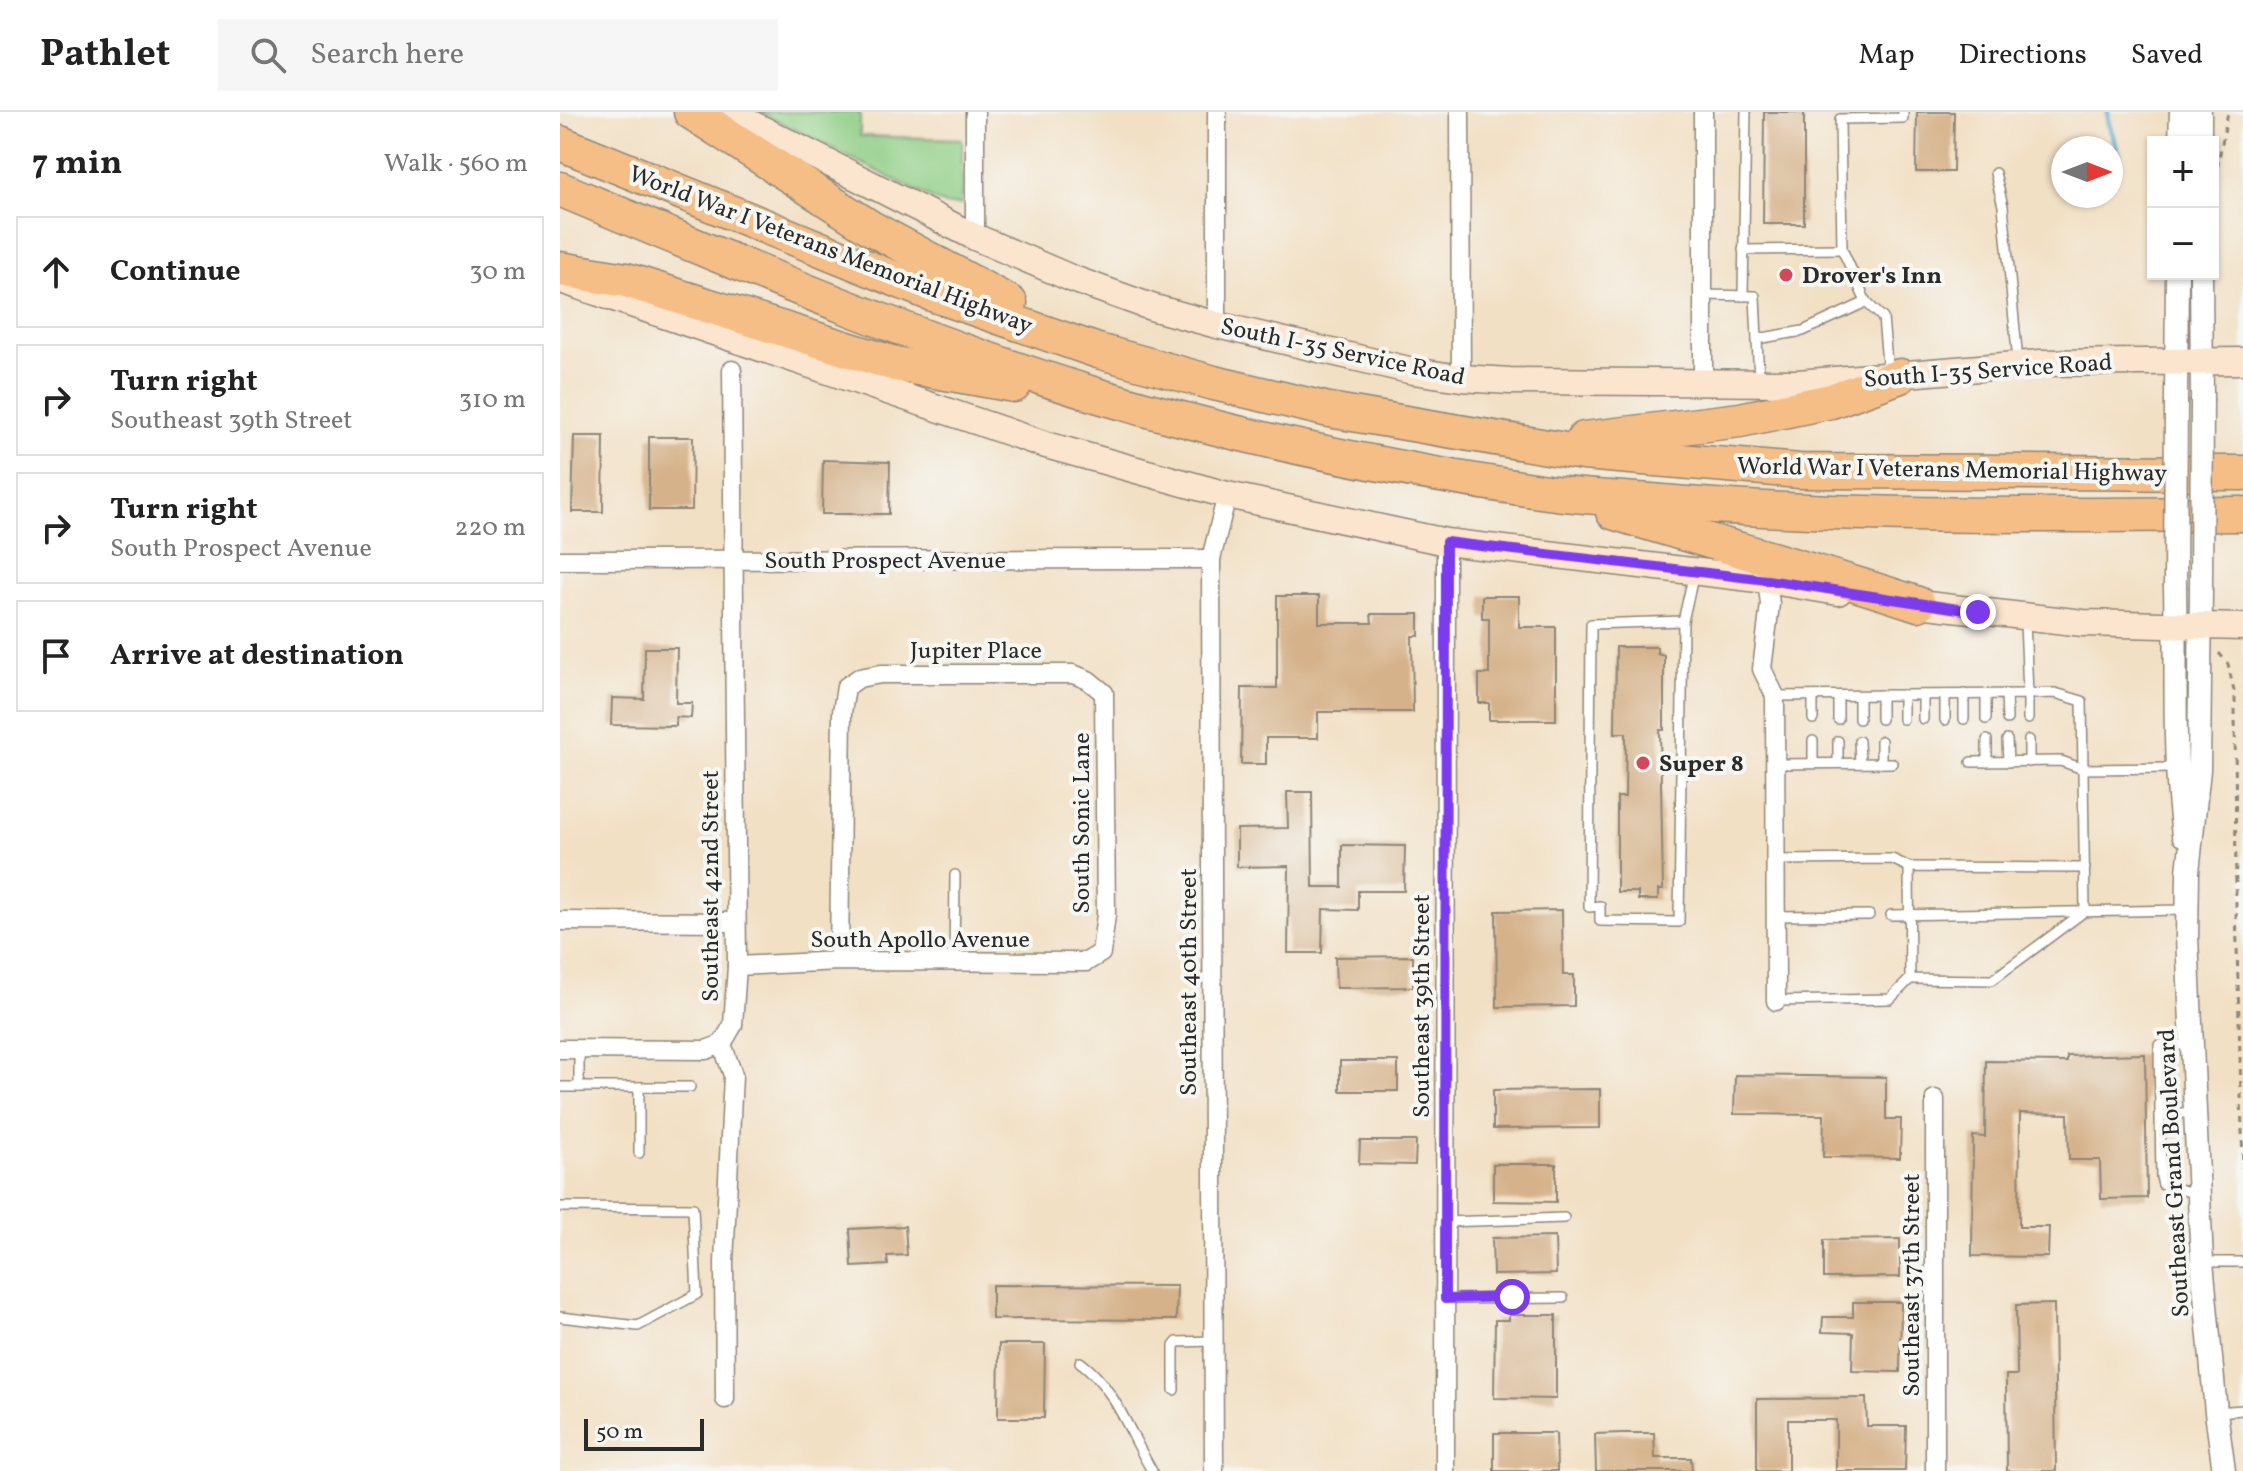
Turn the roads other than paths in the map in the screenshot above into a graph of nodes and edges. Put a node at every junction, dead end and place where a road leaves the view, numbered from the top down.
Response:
1 (691, 112) edge
2 (730, 112) edge
3 (975, 112) edge
4 (1217, 112) edge
5 (1460, 112) edge
6 (1703, 112) edge
7 (1746, 112) edge
8 (1903, 112) edge
9 (2181, 112) edge
10 (2200, 112) edge
11 (2180, 136) edge
12 (2200, 136) edge
13 (560, 143) edge
14 (1995, 173) dead end
15 (560, 189) edge
16 (975, 237) junction
17 (1842, 249) junction
18 (1743, 250) junction
19 (560, 269) edge
20 (560, 280) edge
21 (2177, 280) edge
22 (2208, 280) edge
23 (1703, 295) junction
24 (1743, 296) junction
25 (1866, 302) junction
26 (1217, 325) junction
27 (1757, 339) junction
28 (1098, 351) junction
29 (2175, 360) junction
30 (2202, 360) junction
31 (2243, 361) edge
32 (2018, 365) junction
33 (732, 370) dead end
34 (1894, 377) junction
35 (1461, 378) junction
36 (1703, 383) junction
37 (1760, 383) junction
38 (1137, 406) junction
39 (1529, 445) junction
40 (2243, 473) edge
41 (1552, 492) junction
42 (1227, 495) junction
43 (2243, 514) edge
44 (1446, 542) junction
45 (1211, 559) junction
46 (560, 560) edge
47 (734, 561) junction
48 (1694, 573) junction
49 (1767, 580) junction
50 (1918, 604) junction
51 (2025, 617) junction
52 (1683, 621) junction
53 (2197, 627) junction
54 (2243, 627) edge
55 (1104, 693) joint
56 (1964, 694) junction
57 (1986, 694) junction
58 (2006, 694) junction
59 (2028, 694) junction
60 (1881, 695) junction
61 (1903, 695) junction
62 (1923, 695) junction
63 (1945, 695) junction
64 (1775, 696) junction
65 (1813, 696) junction
66 (1838, 696) junction
67 (1859, 696) junction
68 (1813, 719) dead end
69 (1838, 719) dead end
70 (1859, 719) dead end
71 (1881, 719) dead end
72 (1903, 719) dead end
73 (1923, 719) dead end
74 (1964, 719) dead end
75 (1986, 719) dead end
76 (2007, 719) dead end
77 (2028, 719) dead end
78 (1945, 720) dead end
79 (1987, 740) dead end
80 (2007, 740) dead end
81 (2029, 740) dead end
82 (1813, 741) dead end
83 (1838, 741) dead end
84 (1859, 741) dead end
85 (1881, 741) dead end
86 (1971, 762) dead end
87 (1987, 762) junction
88 (2008, 762) junction
89 (2029, 762) junction
90 (1813, 763) junction
91 (1838, 763) junction
92 (1860, 763) junction
93 (1775, 764) junction
94 (2177, 768) junction
95 (2083, 769) junction
96 (1775, 860) junction
97 (1909, 867) junction
98 (2085, 868) junction
99 (2188, 872) junction
100 (955, 875) dead end
101 (2187, 910) junction
102 (2085, 911) junction
103 (1909, 914) junction
104 (1869, 915) dead end
105 (1891, 915) dead end
106 (1775, 916) junction
107 (560, 921) edge
108 (736, 922) junction
109 (1101, 953) joint
110 (839, 961) junction
111 (954, 963) junction
112 (737, 966) junction
113 (1910, 979) junction
114 (1776, 1001) joint
115 (722, 1044) junction
116 (2192, 1045) junction
117 (560, 1049) edge
118 (579, 1049) junction
119 (560, 1087) edge
120 (579, 1087) junction
121 (639, 1087) junction
122 (690, 1087) dead end
123 (1935, 1099) dead end
124 (2195, 1112) junction
125 (2160, 1115) junction
126 (639, 1153) dead end
127 (2199, 1194) junction
128 (560, 1207) edge
129 (1564, 1218) dead end
130 (1445, 1222) junction
131 (2202, 1262) junction
132 (2243, 1262) edge
133 (1563, 1298) dead end
134 (1445, 1299) junction
135 (560, 1317) edge
136 (1213, 1341) junction
137 (1080, 1362) dead end
138 (1174, 1390) dead end
139 (725, 1399) dead end
140 (2243, 1410) edge
141 (2216, 1412) junction
142 (1152, 1471) edge
143 (1214, 1471) edge
144 (1445, 1471) edge
145 (1935, 1471) edge
146 (2224, 1471) edge

1 - 28 highway
2 - 16 main road, South I-35 Service Road
3 - 16 street
4 - 26 street
5 - 35 street
6 - 23 street
7 - 18 lane
8 - 17 lane
9 - 11 street
10 - 12 street
13 - 28 highway, World War I Veterans Memorial Highway
14 - 32 lane
15 - 38 highway, World War I Veterans Memorial Highway
16 - 26 main road, South I-35 Service Road
17 - 18 lane
17 - 25 lane
18 - 24 lane
19 - 38 highway
20 - 42 main road
21 - 29 street, Southeast Grand Boulevard
22 - 30 street, Southeast Grand Boulevard
23 - 24 lane
23 - 36 street
24 - 27 lane
25 - 27 lane
25 - 34 lane
26 - 35 main road, South I-35 Service Road
27 - 37 lane
28 - 39 highway, World War I Veterans Memorial Highway
29 - 30 main road, South I-35 Service Road
29 - 32 main road, South I-35 Service Road
29 - 53 street, Southeast Grand Boulevard, bridge
30 - 31 main road, South I-35 Service Road
30 - 53 street, Southeast Grand Boulevard, bridge
32 - 34 main road, South I-35 Service Road
33 - 47 street, Southeast 42nd Street
34 - 37 main road, South I-35 Service Road
34 - 39 highway
35 - 36 main road, South I-35 Service Road
36 - 37 main road, South I-35 Service Road
38 - 41 highway, World War I Veterans Memorial Highway
39 - 40 highway, World War I Veterans Memorial Highway
41 - 43 highway, World War I Veterans Memorial Highway
41 - 50 highway
42 - 44 main road
42 - 45 street, Southeast 40th Street
44 - 48 main road
44 - 130 street, Southeast 39th Street
45 - 47 street, South Prospect Avenue
45 - 136 street, Southeast 40th Street
46 - 47 street, South Prospect Avenue
47 - 108 street, Southeast 42nd Street
48 - 49 main road
48 - 52 lane
49 - 50 main road
49 - 64 street
50 - 51 main road
51 - 53 main road
51 - 59 lane
52 - 52 lane
53 - 54 main road
53 - 94 street, Southeast Grand Boulevard
53 - 99 street, Southeast Grand Boulevard
55 - 109 street, South Sonic Lane
55 - 110 street, Jupiter Place
56 - 57 lane
56 - 63 lane
56 - 74 lane
57 - 58 lane
57 - 75 lane
58 - 59 lane
58 - 76 lane
59 - 77 lane
59 - 95 lane
60 - 61 lane
60 - 67 lane
60 - 71 lane
61 - 62 lane
61 - 72 lane
62 - 63 lane
62 - 73 lane
63 - 78 lane
64 - 65 lane
64 - 93 street
65 - 66 lane
65 - 68 lane
66 - 67 lane
66 - 69 lane
67 - 70 lane
79 - 87 lane
80 - 88 lane
81 - 89 lane
82 - 90 lane
83 - 91 lane
84 - 92 lane
85 - 92 lane
86 - 87 lane
87 - 88 lane
88 - 89 lane
89 - 95 lane
90 - 91 lane
90 - 93 lane
91 - 92 lane
93 - 96 street
94 - 95 lane
94 - 99 street, Southeast Grand Boulevard
95 - 98 lane
96 - 97 lane
96 - 106 street
97 - 98 lane
97 - 103 lane
98 - 102 lane
99 - 101 street, Southeast Grand Boulevard
100 - 111 lane
101 - 102 lane
101 - 116 street, Southeast Grand Boulevard
102 - 103 lane
102 - 113 lane
103 - 105 lane
103 - 113 lane
104 - 106 lane
106 - 114 street
107 - 108 street
108 - 112 street, Southeast 42nd Street
109 - 111 street, South Apollo Avenue
110 - 111 street, South Apollo Avenue
110 - 112 street, South Apollo Avenue
112 - 115 street, Southeast 42nd Street
113 - 114 lane
115 - 118 street
115 - 139 street
116 - 124 street, Southeast Grand Boulevard
116 - 125 lane
117 - 118 street
118 - 120 lane
119 - 120 lane
120 - 121 lane
121 - 122 lane
121 - 126 lane
123 - 145 street, Southeast 37th Street
124 - 125 lane
124 - 127 street, Southeast Grand Boulevard
125 - 127 lane
127 - 131 street, Southeast Grand Boulevard
128 - 135 lane
129 - 130 lane
130 - 134 street, Southeast 39th Street
131 - 132 lane
131 - 141 street, Southeast Grand Boulevard
133 - 134 lane
134 - 144 street, Southeast 39th Street
136 - 138 lane
136 - 143 street, Southeast 40th Street
137 - 142 lane
140 - 141 lane
141 - 146 street, Southeast Grand Boulevard

